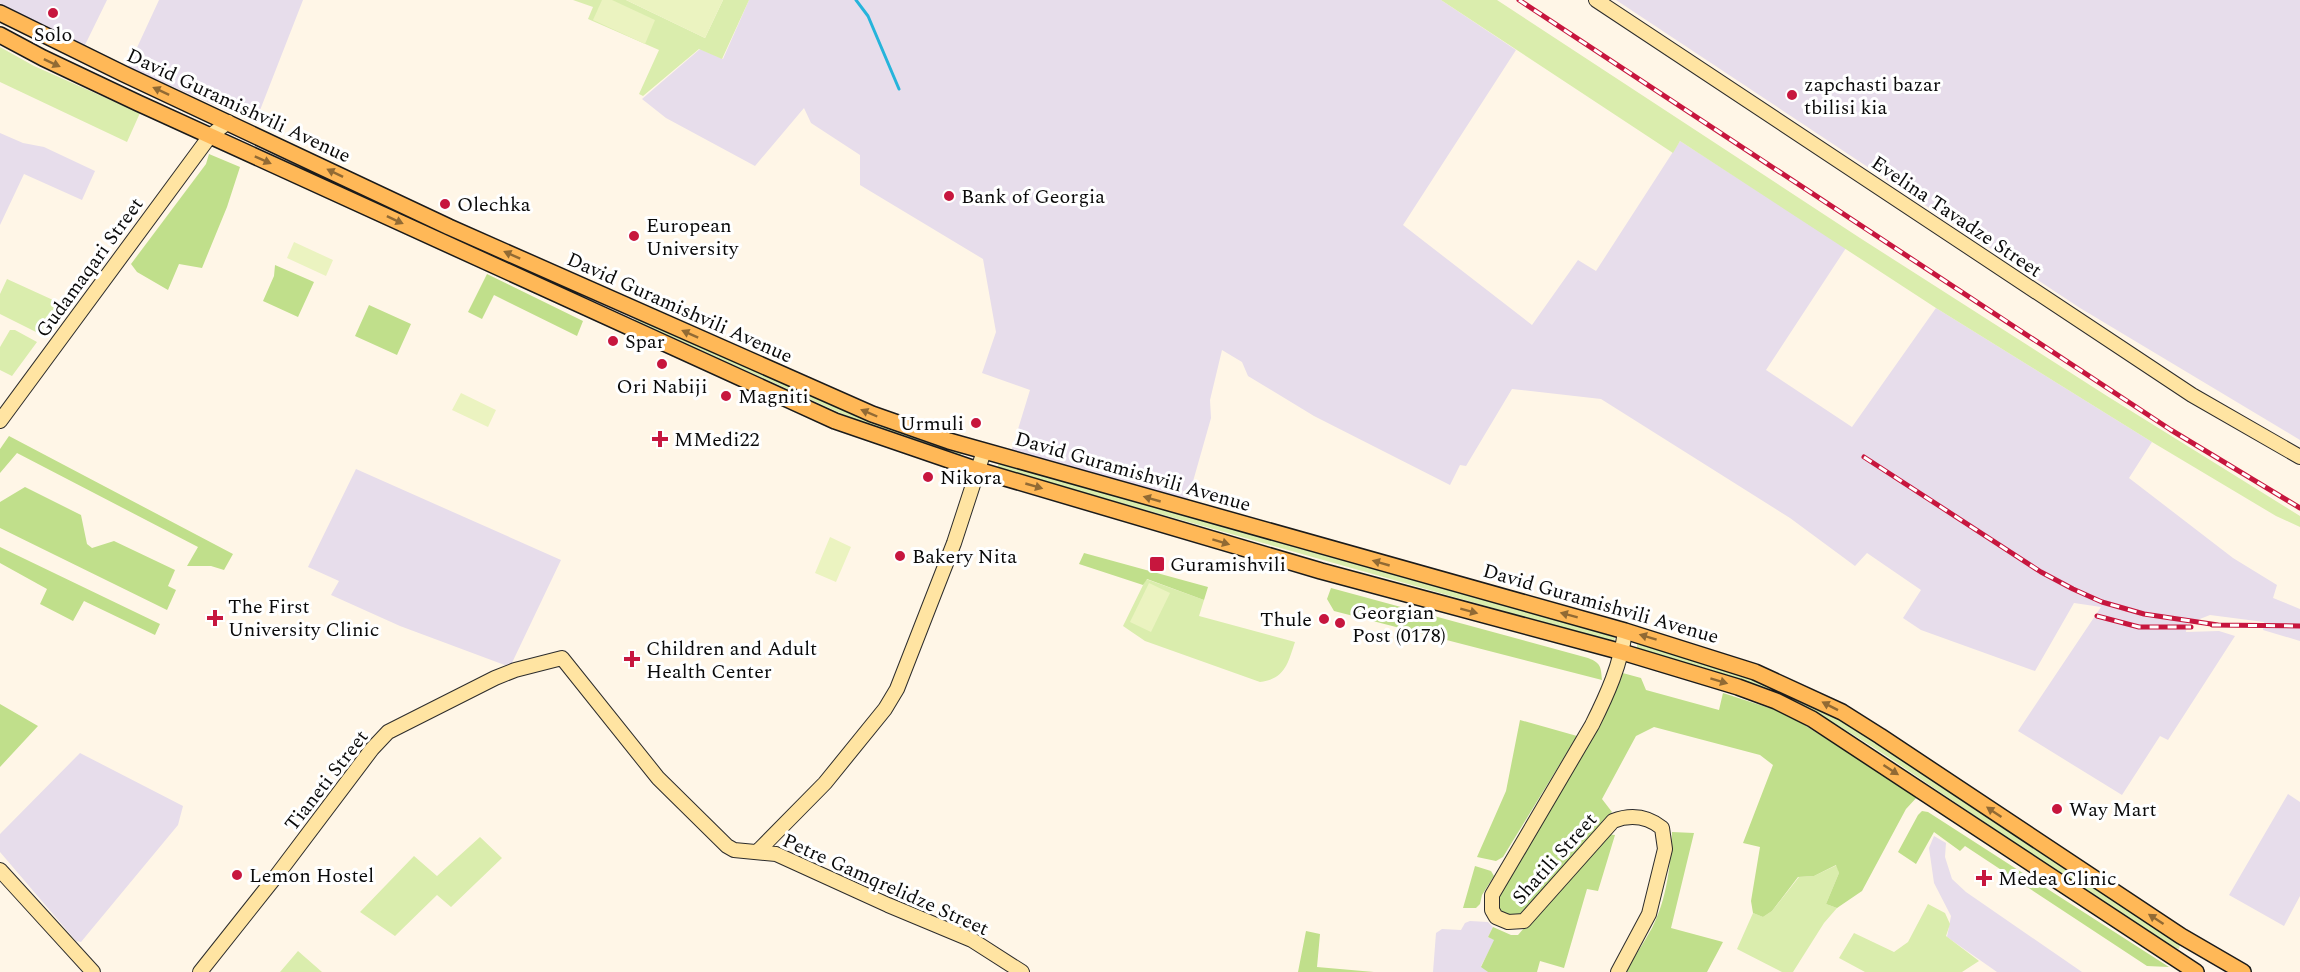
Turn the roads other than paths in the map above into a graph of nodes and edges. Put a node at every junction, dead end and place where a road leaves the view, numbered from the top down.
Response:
1 (1596, 0) edge
2 (0, 13) edge
3 (0, 35) edge
4 (221, 119) junction
5 (210, 136) junction
6 (0, 421) edge
7 (984, 451) junction
8 (2300, 457) edge
9 (978, 470) junction
10 (1625, 631) junction
11 (1622, 652) junction
12 (562, 658) joint
13 (758, 851) junction
14 (0, 870) edge
15 (93, 972) edge
16 (200, 972) edge
17 (1022, 972) edge
18 (1618, 972) edge
19 (2196, 972) edge
20 (2243, 972) edge

1 - 8 street, Evelina Tavadze Street
4 -> 2 main road, David Guramishvili Avenue
3 -> 5 main road, David Guramishvili Avenue
4 - 5 street, Gudamaqari Street
7 -> 4 main road, David Guramishvili Avenue
5 - 6 street, Gudamaqari Street
5 -> 9 main road, David Guramishvili Avenue
7 - 9 street
10 -> 7 main road, David Guramishvili Avenue
9 -> 11 main road, David Guramishvili Avenue
9 - 13 street
10 - 11 street, Shatili Street
20 -> 10 main road, David Guramishvili Avenue
11 - 18 street, Shatili Street
11 -> 19 main road, David Guramishvili Avenue
12 - 13 street, Petre Gamqrelidze Street
12 - 16 street, Tianeti Street
13 - 17 street, Petre Gamqrelidze Street
14 - 15 street

